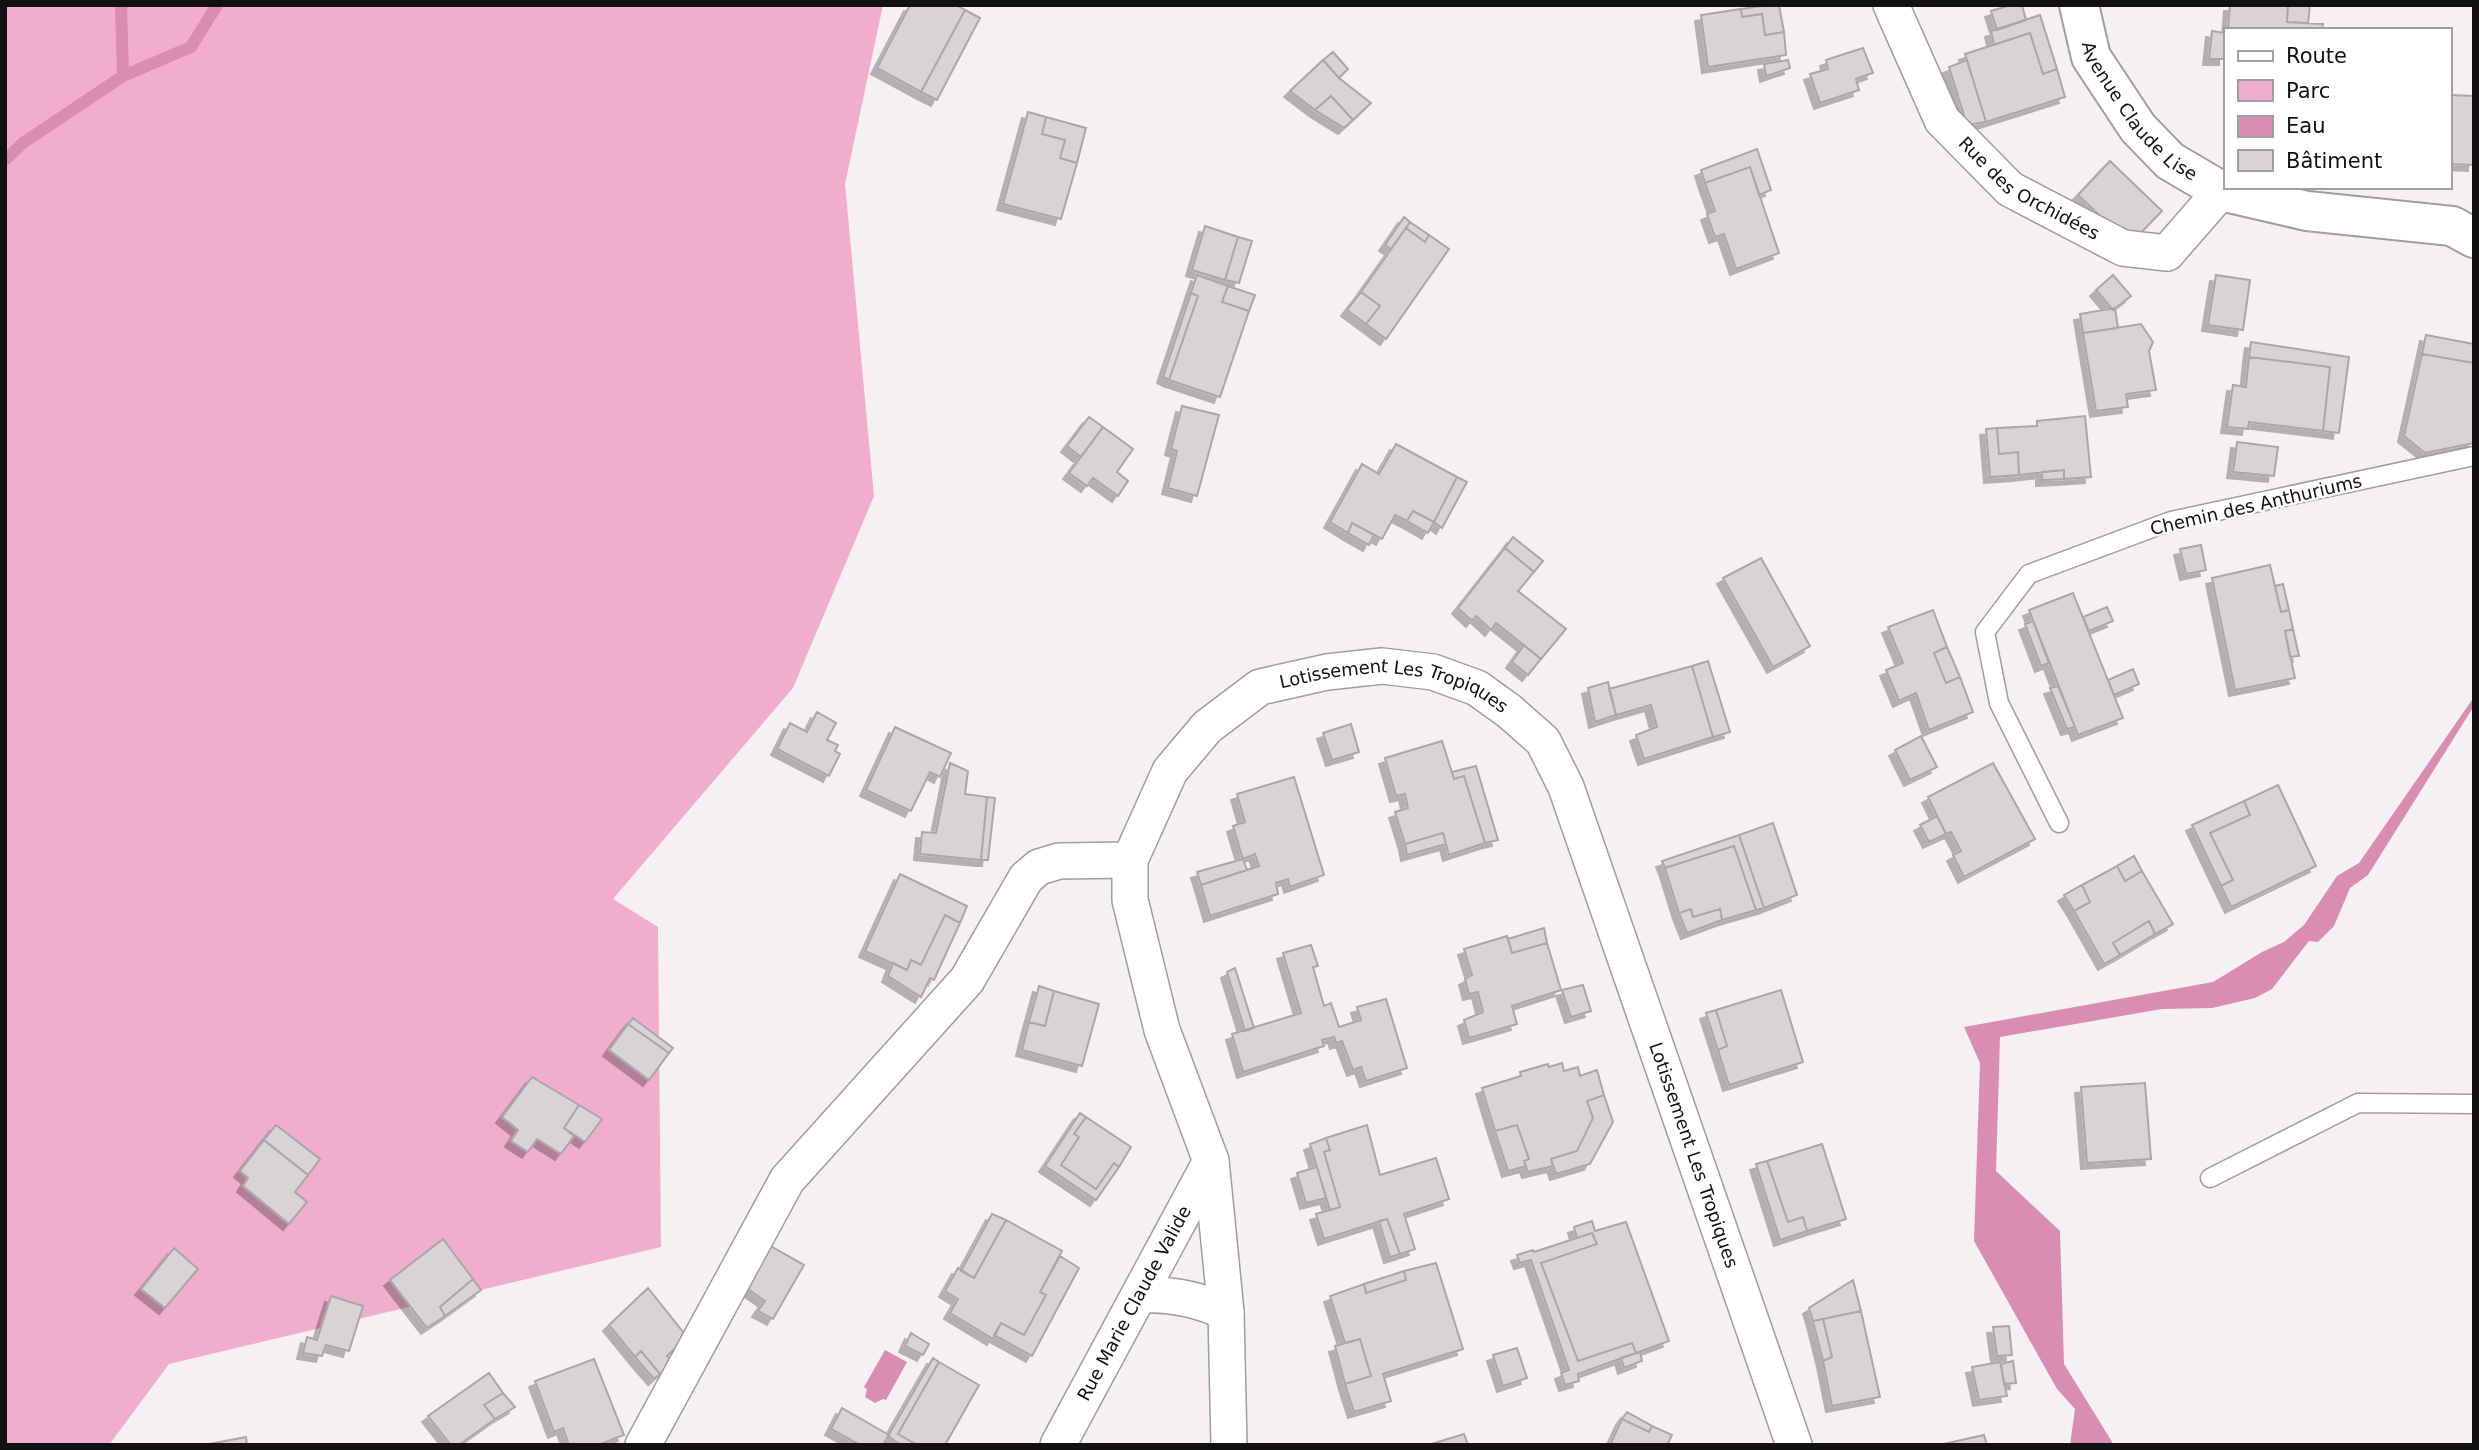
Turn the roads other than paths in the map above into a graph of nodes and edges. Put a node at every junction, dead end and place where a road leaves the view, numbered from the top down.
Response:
1 (1891, 5) edge
2 (2079, 5) edge
3 (2221, 191) junction
4 (2474, 238) edge
5 (2474, 456) edge
6 (2059, 823) dead end
7 (1130, 860) junction
8 (2474, 1104) edge
9 (1211, 1161) junction
10 (2210, 1178) dead end
11 (1140, 1295) junction
12 (1226, 1312) junction
13 (643, 1445) edge
14 (1058, 1445) edge
15 (1229, 1445) edge
16 (1794, 1445) edge

1 - 3 street, Rue des Orchidées
2 - 3 street, Avenue Claude Lise
3 - 4 street, Avenue Claude Lise
5 - 6 lane, Chemin des Anthuriums
7 - 9 street, Lotissement Les Tropiques
7 - 13 street
7 - 16 street, Lotissement Les Tropiques
8 - 10 lane
9 - 11 street, Rue Marie Claude Valide
9 - 12 street, Lotissement Les Tropiques
11 - 12 street
11 - 14 street, Rue Marie Claude Valide
12 - 15 street, Lotissement Les Tropiques

